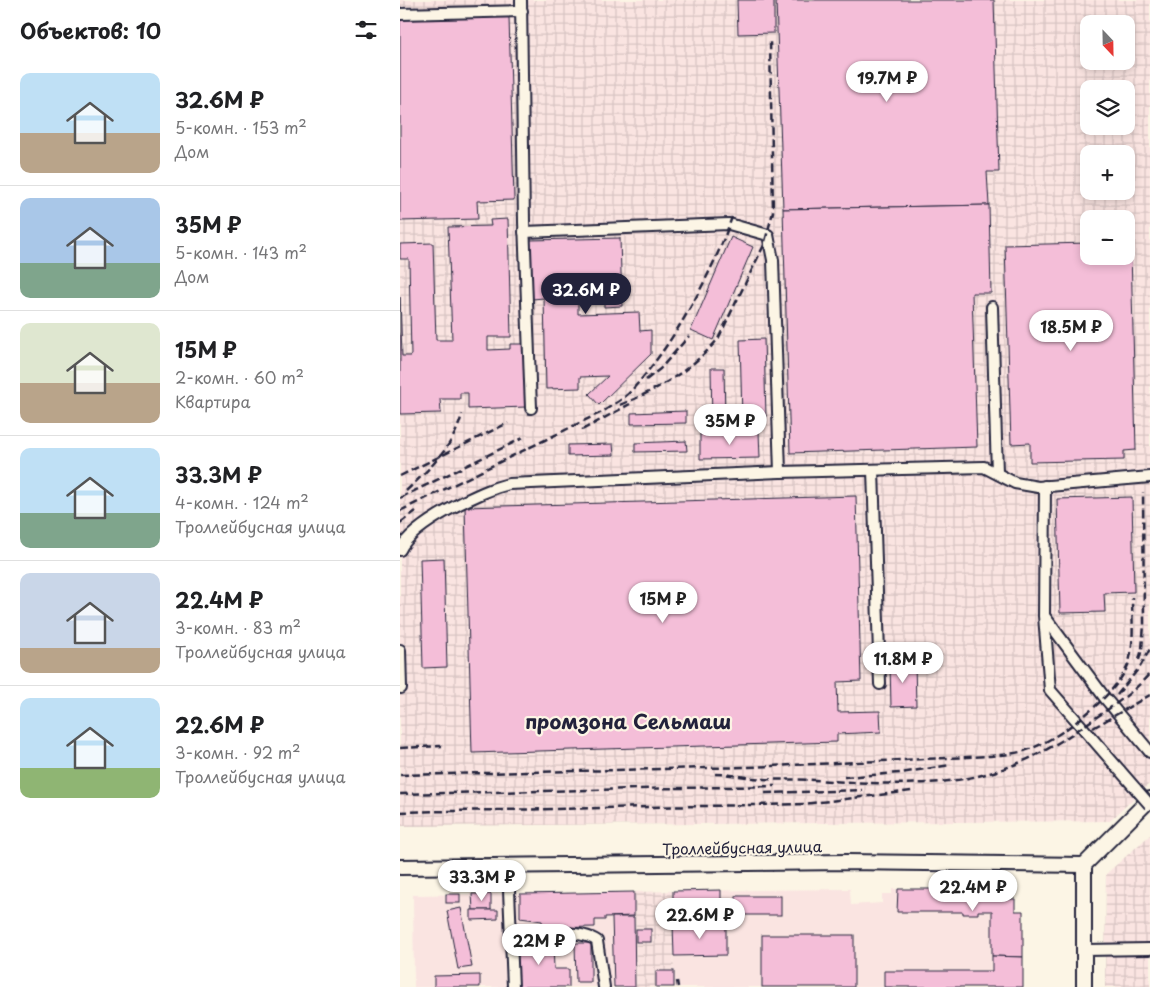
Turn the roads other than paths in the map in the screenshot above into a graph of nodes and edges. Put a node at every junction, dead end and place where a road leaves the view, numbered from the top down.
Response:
1 (521, 0) edge
2 (522, 11) junction
3 (400, 14) edge
4 (524, 232) junction
5 (992, 307) dead end
6 (531, 408) dead end
7 (872, 470) junction
8 (780, 472) junction
9 (997, 474) junction
10 (1150, 477) edge
11 (1045, 486) junction
12 (400, 550) edge
13 (1044, 616) junction
14 (400, 650) edge
15 (880, 684) dead end
16 (401, 688) dead end
17 (1150, 752) edge
18 (1150, 799) edge
19 (1150, 804) edge
20 (1084, 865) junction
21 (508, 866) junction
22 (400, 867) edge
23 (511, 935) junction
24 (1150, 949) edge
25 (1085, 950) junction
26 (512, 987) edge
27 (604, 987) edge
28 (1084, 987) edge

1 - 2 lane
2 - 3 lane
2 - 4 lane
4 - 6 lane
4 - 8 lane
5 - 9 lane
7 - 8 lane
7 - 9 lane
7 - 15 lane
8 - 12 lane
9 - 11 lane
10 - 11 lane
11 - 13 lane
13 - 17 lane
13 - 19 lane, bridge
14 - 16 lane
18 - 20 main road
20 - 21 main road, Троллейбусная улица
20 - 25 main road
21 - 22 main road, Троллейбусная улица
21 - 23 lane
23 - 26 lane
23 - 27 lane
24 - 25 lane
25 - 28 main road

